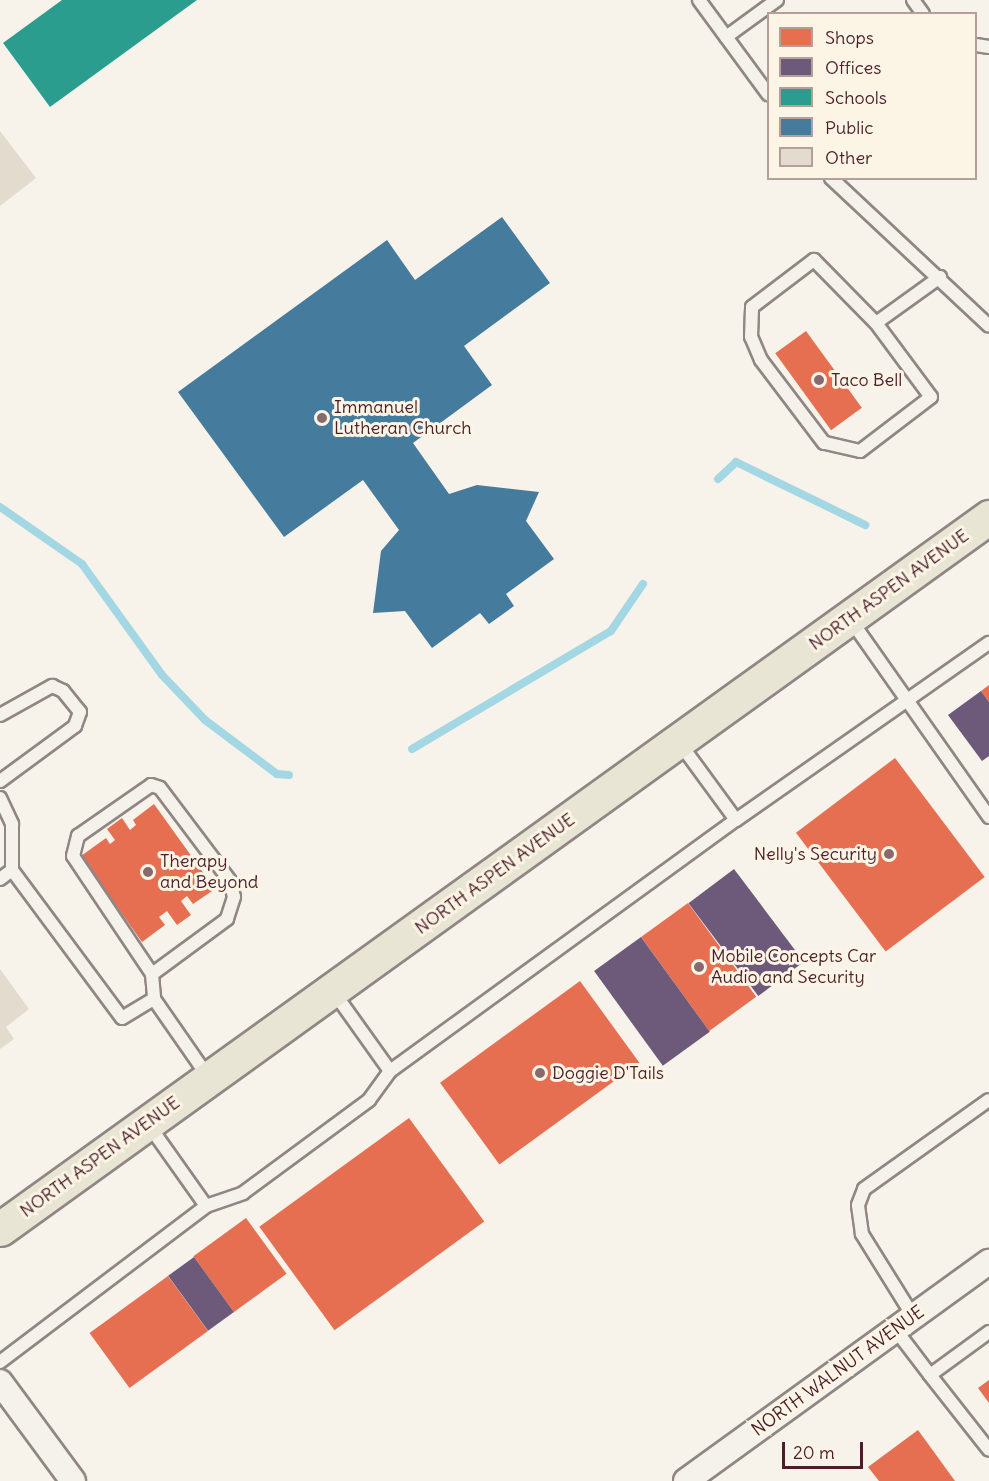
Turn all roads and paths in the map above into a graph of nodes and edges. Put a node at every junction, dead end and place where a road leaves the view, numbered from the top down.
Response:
1 (699, 0) edge
2 (777, 0) edge
3 (726, 37) junction
4 (767, 93) edge
5 (833, 180) edge
6 (940, 277) junction
7 (876, 323) junction
8 (989, 326) edge
9 (989, 518) edge
10 (849, 618) junction
11 (989, 643) edge
12 (906, 701) junction
13 (0, 715) edge
14 (678, 741) junction
15 (0, 781) edge
16 (0, 798) edge
17 (989, 817) edge
18 (736, 820) junction
19 (12, 870) junction
20 (0, 879) edge
21 (152, 974) junction
22 (333, 990) junction
23 (154, 999) junction
24 (390, 1071) junction
25 (210, 1079) junction
26 (989, 1100) edge
27 (147, 1123) junction
28 (206, 1206) junction
29 (0, 1229) edge
30 (989, 1262) edge
31 (904, 1323) junction
32 (989, 1332) edge
33 (0, 1362) edge
34 (930, 1375) junction
35 (0, 1382) edge
36 (989, 1450) edge
37 (73, 1481) edge
38 (686, 1481) edge

1 - 3 lane
2 - 3 lane
3 - 4 lane
5 - 6 lane
6 - 7 lane
6 - 8 lane
7 - 7 lane
9 - 10 main road, NORTH ASPEN AVENUE
10 - 12 lane
10 - 14 main road, NORTH ASPEN AVENUE
11 - 12 lane
12 - 17 lane
12 - 18 lane
13 - 15 lane
14 - 18 lane
14 - 22 main road, NORTH ASPEN AVENUE
16 - 19 lane
18 - 24 lane
19 - 20 lane
19 - 23 lane
21 - 21 lane
21 - 23 lane
22 - 24 lane
22 - 25 main road, NORTH ASPEN AVENUE
23 - 25 lane
24 - 28 lane
25 - 27 main road, NORTH ASPEN AVENUE
26 - 31 lane
27 - 28 lane
27 - 29 main road, NORTH ASPEN AVENUE
28 - 33 lane
30 - 31 street, NORTH WALNUT AVENUE
31 - 34 lane
31 - 38 street, NORTH WALNUT AVENUE
32 - 34 lane
34 - 36 lane
35 - 37 street

